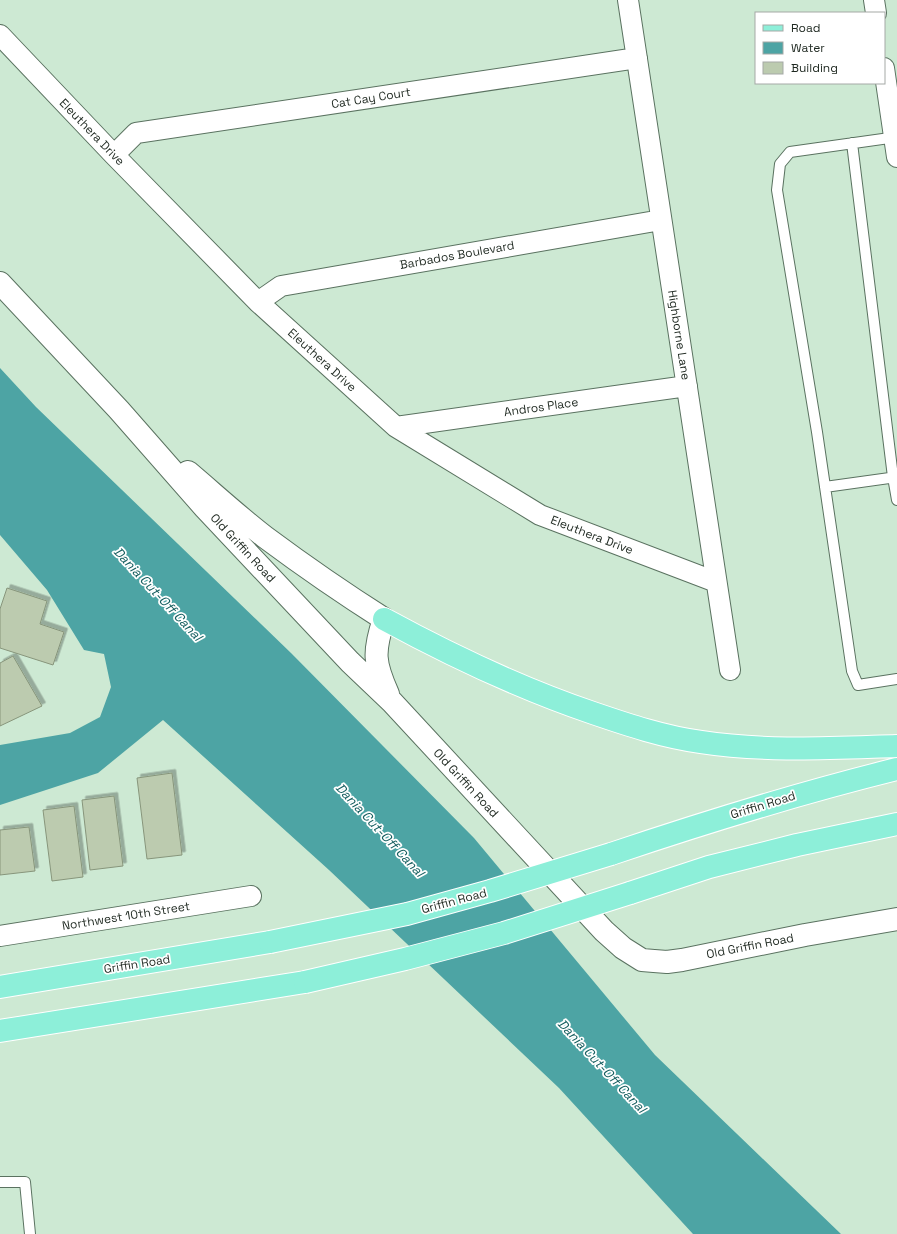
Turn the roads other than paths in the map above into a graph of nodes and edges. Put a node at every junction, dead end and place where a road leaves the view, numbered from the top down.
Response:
1 (628, 0) edge
2 (874, 0) edge
3 (876, 12) edge
4 (0, 35) edge
5 (637, 58) junction
6 (885, 74) edge
7 (896, 137) edge
8 (852, 143) junction
9 (114, 155) junction
10 (897, 157) edge
11 (662, 220) junction
12 (0, 283) edge
13 (258, 302) junction
14 (687, 386) junction
15 (119, 410) junction
16 (396, 427) junction
17 (895, 477) edge
18 (825, 487) junction
19 (897, 500) edge
20 (716, 582) junction
21 (384, 619) junction
22 (730, 670) dead end
23 (897, 679) edge
24 (392, 702) junction
25 (897, 746) edge
26 (897, 769) edge
27 (897, 824) edge
28 (251, 896) dead end
29 (897, 919) edge
30 (0, 936) edge
31 (0, 987) edge
32 (0, 1031) edge
33 (0, 1182) edge
34 (30, 1234) edge

1 - 5 street, Highborne Lane
2 - 3 street
4 - 9 street, Eleuthera Drive
5 - 9 street, Cat Cay Court
5 - 11 street, Highborne Lane
6 - 7 street
7 - 8 lane
7 - 10 street
8 - 17 lane
8 - 18 lane
9 - 13 street, Eleuthera Drive
11 - 13 street, Barbados Boulevard
11 - 14 street, Highborne Lane
12 - 15 street, Old Griffin Road
13 - 16 street, Eleuthera Drive
14 - 16 street, Andros Place
14 - 20 street, Highborne Lane
15 - 21 street, Old Griffin Road
15 - 24 street, Old Griffin Road
16 - 20 street, Eleuthera Drive
17 - 18 lane
17 - 19 lane
18 - 23 lane
20 - 22 street, Highborne Lane
21 - 24 street
21 - 25 main road
24 - 29 street, Old Griffin Road
26 - 31 main road, Griffin Road, bridge
27 - 32 main road, bridge
28 - 30 street, Northwest 10th Street
33 - 34 lane

